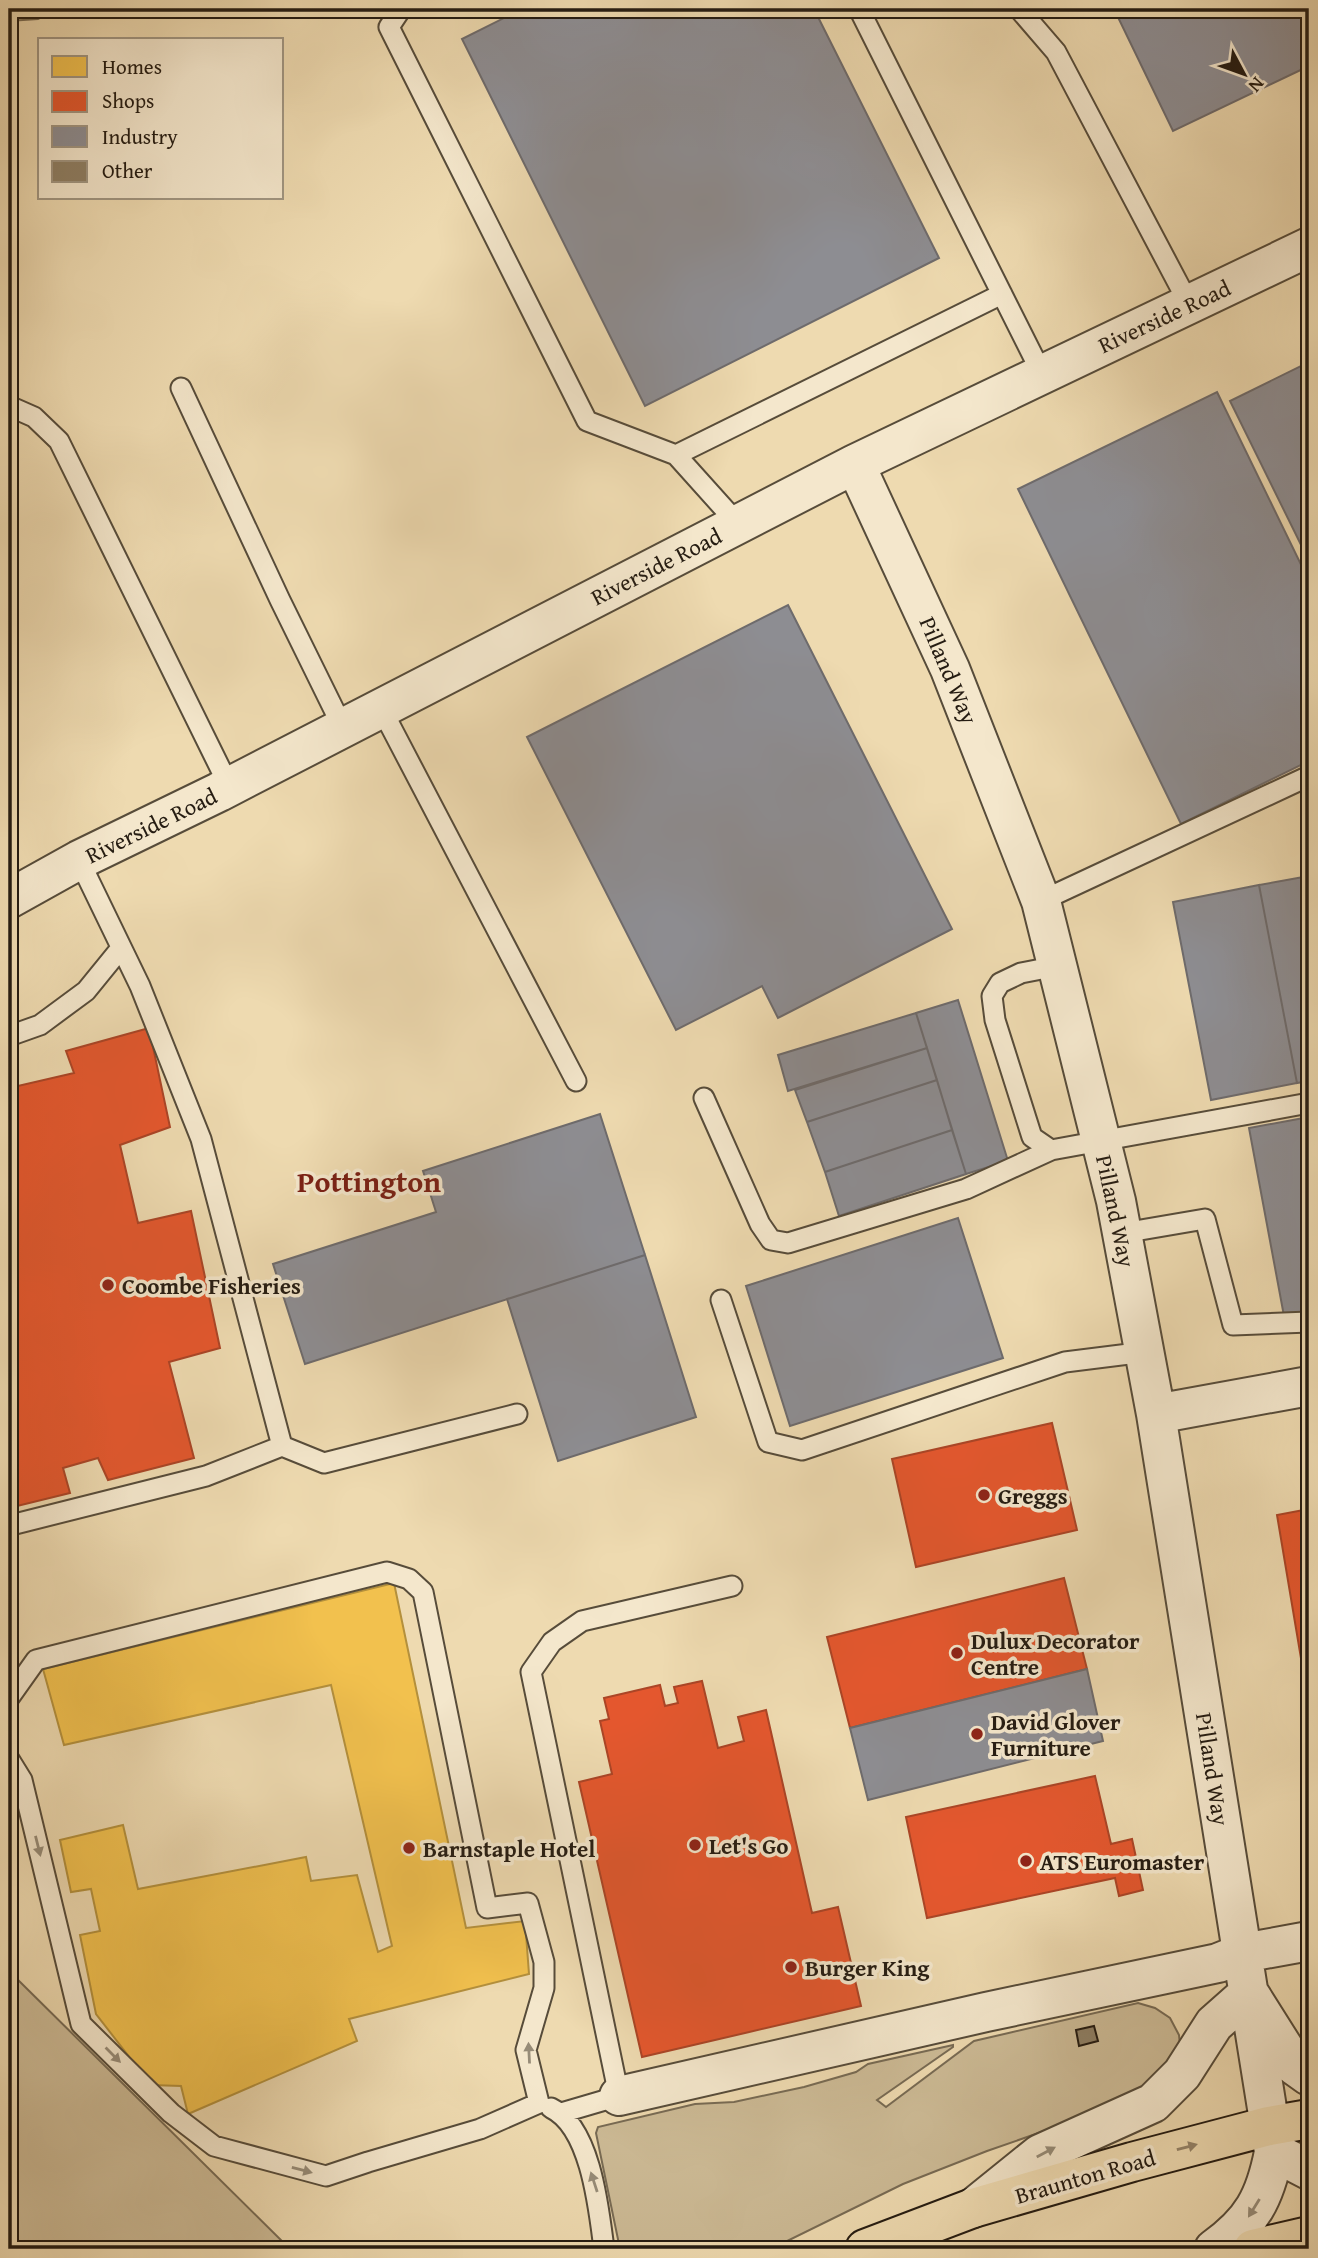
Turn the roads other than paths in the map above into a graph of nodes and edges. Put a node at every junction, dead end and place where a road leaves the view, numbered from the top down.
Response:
1 (401, 9) edge
2 (859, 9) edge
3 (1019, 9) edge
4 (1309, 247) edge
5 (1002, 293) junction
6 (1189, 304) junction
7 (1042, 374) junction
8 (181, 388) dead end
9 (9, 406) edge
10 (676, 455) junction
11 (855, 464) junction
12 (738, 524) junction
13 (381, 708) junction
14 (343, 728) junction
15 (1309, 776) edge
16 (229, 786) junction
17 (79, 860) junction
18 (9, 899) edge
19 (1041, 901) junction
20 (121, 948) junction
21 (1057, 966) junction
22 (9, 1036) edge
23 (576, 1081) dead end
24 (704, 1098) dead end
25 (1309, 1103) edge
26 (1101, 1139) junction
27 (1051, 1150) junction
28 (1123, 1233) junction
29 (721, 1300) dead end
30 (1309, 1322) edge
31 (1145, 1352) junction
32 (1309, 1386) edge
33 (1156, 1413) junction
34 (516, 1414) dead end
35 (282, 1446) junction
36 (9, 1524) edge
37 (732, 1586) dead end
38 (9, 1698) edge
39 (9, 1759) edge
40 (1309, 1941) edge
41 (1243, 1953) junction
42 (1249, 1993) junction
43 (1309, 2076) edge
44 (619, 2096) junction
45 (539, 2103) junction
46 (561, 2113) junction
47 (1309, 2119) edge
48 (1271, 2139) junction
49 (1309, 2171) edge
50 (973, 2208) junction
51 (1309, 2236) edge
52 (604, 2249) edge
53 (865, 2249) edge
54 (1214, 2249) edge
55 (1253, 2249) edge

1 - 10 lane
2 - 5 lane
3 - 6 lane
4 - 6 street, Riverside Road
5 - 7 lane
5 - 10 lane
6 - 7 street, Riverside Road
7 - 11 street, Riverside Road
8 - 14 lane
9 - 16 lane
10 - 12 lane
11 - 12 street, Riverside Road
11 - 19 street, Pilland Way
12 - 13 street, Riverside Road
13 - 14 street, Riverside Road
13 - 23 lane
14 - 16 street, Riverside Road
15 - 19 lane
16 - 17 street, Riverside Road
17 - 18 street, Riverside Road
17 - 20 lane
19 - 21 street, Pilland Way
20 - 22 lane
20 - 35 lane
21 - 26 street, Pilland Way
21 - 27 lane
24 - 27 lane
25 - 26 lane
26 - 27 lane
26 - 28 street, Pilland Way
28 - 30 lane
28 - 31 street, Pilland Way
29 - 31 lane
31 - 33 street, Pilland Way
32 - 33 street
33 - 41 street, Pilland Way
34 - 35 lane
35 - 36 lane
37 - 44 lane
45 -> 38 lane
39 -> 45 lane
40 - 41 street
41 - 42 street, Pilland Way
41 - 44 street
42 - 43 street, Pilland Way
42 - 48 street, Pilland Way
50 -> 42 street
44 - 46 lane
45 - 46 lane
52 -> 46 lane
47 - 48 main road, Braunton Road
48 - 49 street
50 -> 48 main road, Braunton Road
48 -> 54 street, Pilland Way
50 - 53 main road, Braunton Road
51 - 55 main road

